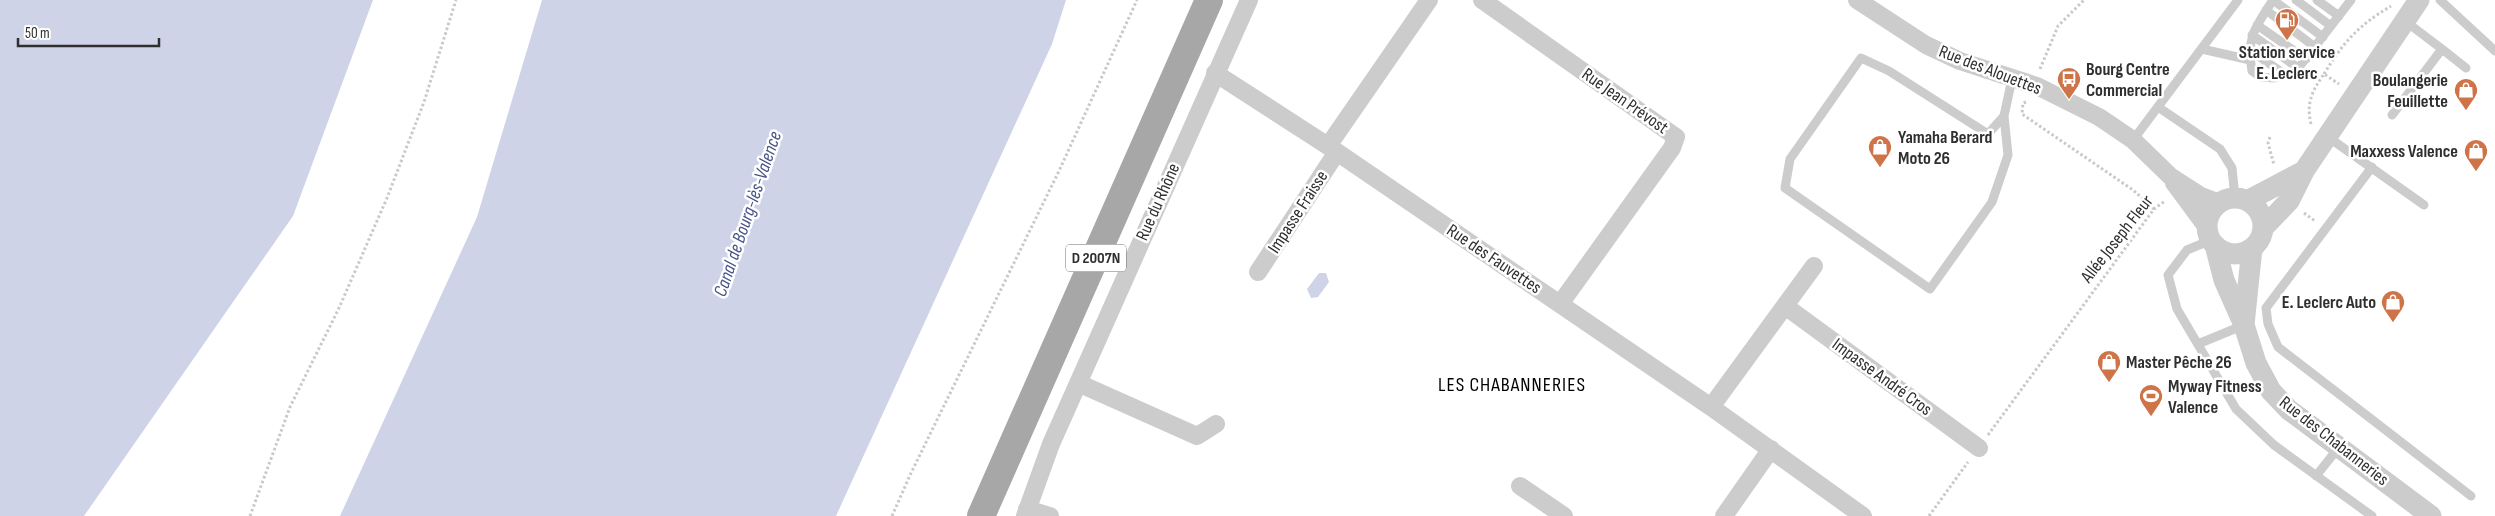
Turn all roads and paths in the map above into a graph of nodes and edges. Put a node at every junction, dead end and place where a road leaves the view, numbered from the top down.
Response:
1 (456, 0) edge
2 (1137, 0) edge
3 (1209, 0) edge
4 (1249, 0) edge
5 (1429, 0) edge
6 (1482, 0) edge
7 (1857, 0) edge
8 (2238, 0) edge
9 (2273, 0) edge
10 (2296, 0) edge
11 (2317, 0) edge
12 (2338, 0) edge
13 (2419, 0) edge
14 (2440, 0) edge
15 (2349, 3) edge
16 (2266, 10) junction
17 (2399, 12) junction
18 (2339, 16) junction
19 (2257, 25) junction
20 (2331, 26) junction
21 (2252, 35) junction
22 (2323, 37) junction
23 (2315, 47) junction
24 (2202, 49) junction
25 (2248, 49) junction
26 (2442, 49) junction
27 (2495, 51) edge
28 (2306, 59) junction
29 (2250, 60) junction
30 (2040, 68) dead end
31 (2298, 68) junction
32 (2466, 68) dead end
33 (2049, 72) dead end
34 (1214, 73) junction
35 (2324, 74) dead end
36 (2286, 75) junction
37 (2012, 79) junction
38 (2158, 107) junction
39 (2392, 115) dead end
40 (2004, 116) junction
41 (2328, 136) junction
42 (2133, 140) junction
43 (1333, 149) junction
44 (2372, 167) junction
45 (2304, 171) junction
46 (2170, 176) junction
47 (2169, 197) dead end
48 (2234, 201) junction
49 (2424, 205) dead end
50 (2263, 228) junction
51 (2211, 238) junction
52 (2252, 248) junction
53 (1814, 266) dead end
54 (1258, 272) dead end
55 (1560, 304) junction
56 (1785, 306) junction
57 (2244, 325) junction
58 (2198, 344) junction
59 (1078, 383) junction
60 (1711, 407) junction
61 (1216, 424) dead end
62 (2339, 447) junction
63 (1979, 448) junction
64 (1771, 449) junction
65 (2316, 476) junction
66 (1520, 486) dead end
67 (2471, 496) dead end
68 (1026, 512) edge
69 (250, 516) edge
70 (892, 516) edge
71 (981, 516) edge
72 (1050, 516) edge
73 (1564, 516) edge
74 (1724, 516) edge
75 (1863, 516) edge
76 (1929, 516) edge
77 (2372, 516) edge
78 (2431, 516) edge

1 - 69 path
2 - 70 path
3 - 71 main road, D 2007N
4 - 34 street, Rue du Rhône
5 - 43 street, Impasse Fraisse
6 - 55 street, Rue Jean Prévost
7 - 37 street, Rue des Alouettes
8 - 24 lane
9 - 16 lane
9 - 22 lane
10 - 20 lane
11 - 18 lane
12 - 15 lane
13 - 17 street
14 - 27 lane
15 - 18 lane
16 - 19 lane
16 - 23 lane
17 - 26 lane
17 - 35 path
17 - 41 street
18 - 20 lane
19 - 21 lane
19 - 28 lane
20 - 22 lane
21 - 25 lane
21 - 31 lane
22 - 23 lane
23 - 28 lane
24 - 29 lane
24 - 38 lane
25 - 29 lane
25 - 36 lane
26 - 32 lane
26 - 39 lane
28 - 31 lane
29 - 36 lane
30 - 33 path
31 - 36 lane
34 - 43 street, Rue des Fauvettes
34 - 59 street, Rue du Rhône
37 - 40 lane
37 - 42 street, Rue des Alouettes
38 - 42 lane
38 - 48 lane
40 - 40 lane
41 - 44 lane
41 - 45 street
42 - 46 street, Rue des Alouettes
43 - 54 street, Impasse Fraisse
43 - 55 street, Rue des Fauvettes
44 - 49 lane
44 - 67 lane
45 - 48 street
45 - 50 street
46 - 48 street
46 - 51 street
47 - 63 path, Allée Joseph Fleur
48 - 50 street
48 - 51 street
50 - 52 street
51 - 52 street
51 - 57 street, Rue des Chabanneries
51 - 58 lane
52 - 57 street, Rue des Chabanneries
53 - 56 street
55 - 60 street, Rue des Fauvettes
56 - 60 street
56 - 63 street, Impasse André Cros
57 - 58 lane
57 - 62 street, Rue des Chabanneries
58 - 65 lane
59 - 61 street
59 - 68 street, Rue du Rhône
60 - 64 street, Rue des Fauvettes
62 - 65 lane
62 - 78 street, Rue des Chabanneries
63 - 76 path, Allée Joseph Fleur
64 - 74 street
64 - 75 street, Rue des Fauvettes
65 - 77 lane
66 - 73 street
68 - 72 street

